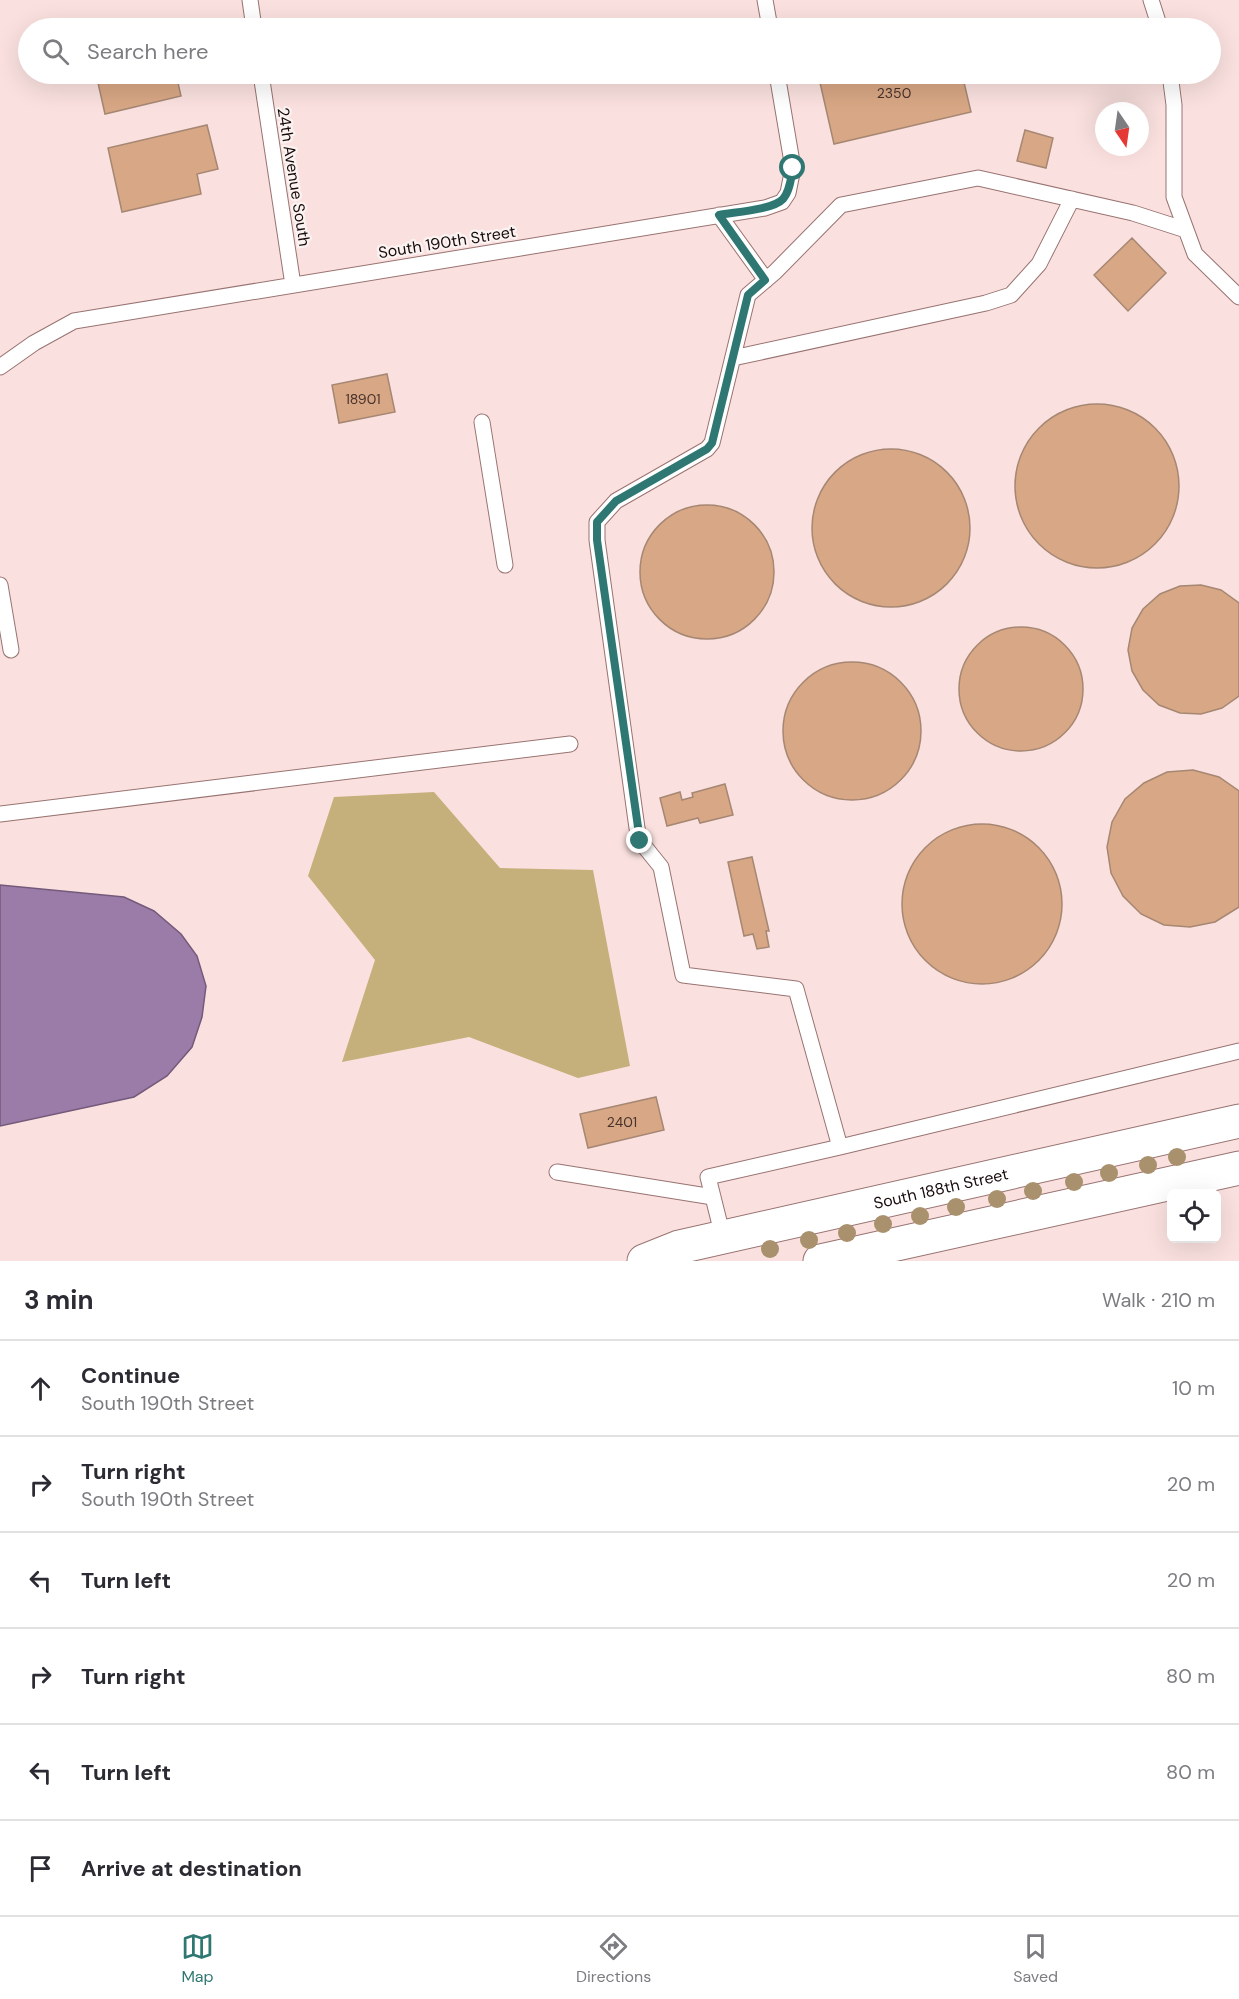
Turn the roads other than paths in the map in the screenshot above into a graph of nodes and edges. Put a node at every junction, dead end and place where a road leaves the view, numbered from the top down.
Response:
1 (250, 0) edge
2 (765, 0) edge
3 (1151, 0) edge
4 (253, 18) edge
5 (768, 18) edge
6 (1157, 18) edge
7 (263, 84) edge
8 (779, 84) edge
9 (1171, 84) edge
10 (1072, 199) junction
11 (719, 215) junction
12 (1186, 230) junction
13 (765, 280) junction
14 (293, 285) junction
15 (1239, 297) edge
16 (733, 358) junction
17 (0, 367) edge
18 (482, 422) dead end
19 (505, 566) dead end
20 (0, 585) edge
21 (11, 650) dead end
22 (570, 744) dead end
23 (0, 814) edge
24 (1239, 1051) edge
25 (1239, 1121) edge
26 (840, 1147) junction
27 (1239, 1168) edge
28 (557, 1172) dead end
29 (713, 1197) junction
30 (723, 1237) junction
31 (644, 1261) edge
32 (820, 1261) edge

1 - 4 lane
2 - 5 lane
3 - 6 lane
7 - 14 lane, 24th Avenue South
8 - 11 lane, South 190th Street
9 - 12 lane
10 - 12 lane
10 - 13 lane
10 - 16 lane
11 - 13 lane
11 - 14 lane, South 190th Street
12 - 15 lane
13 - 16 lane
14 - 17 lane, South 190th Street
16 - 26 lane
18 - 19 lane
20 - 21 lane
22 - 23 lane
24 - 26 lane
25 - 30 main road, South 188th Street
26 - 29 lane
27 - 32 main road
28 - 29 lane
29 - 30 lane
30 - 31 main road, South 188th Street

